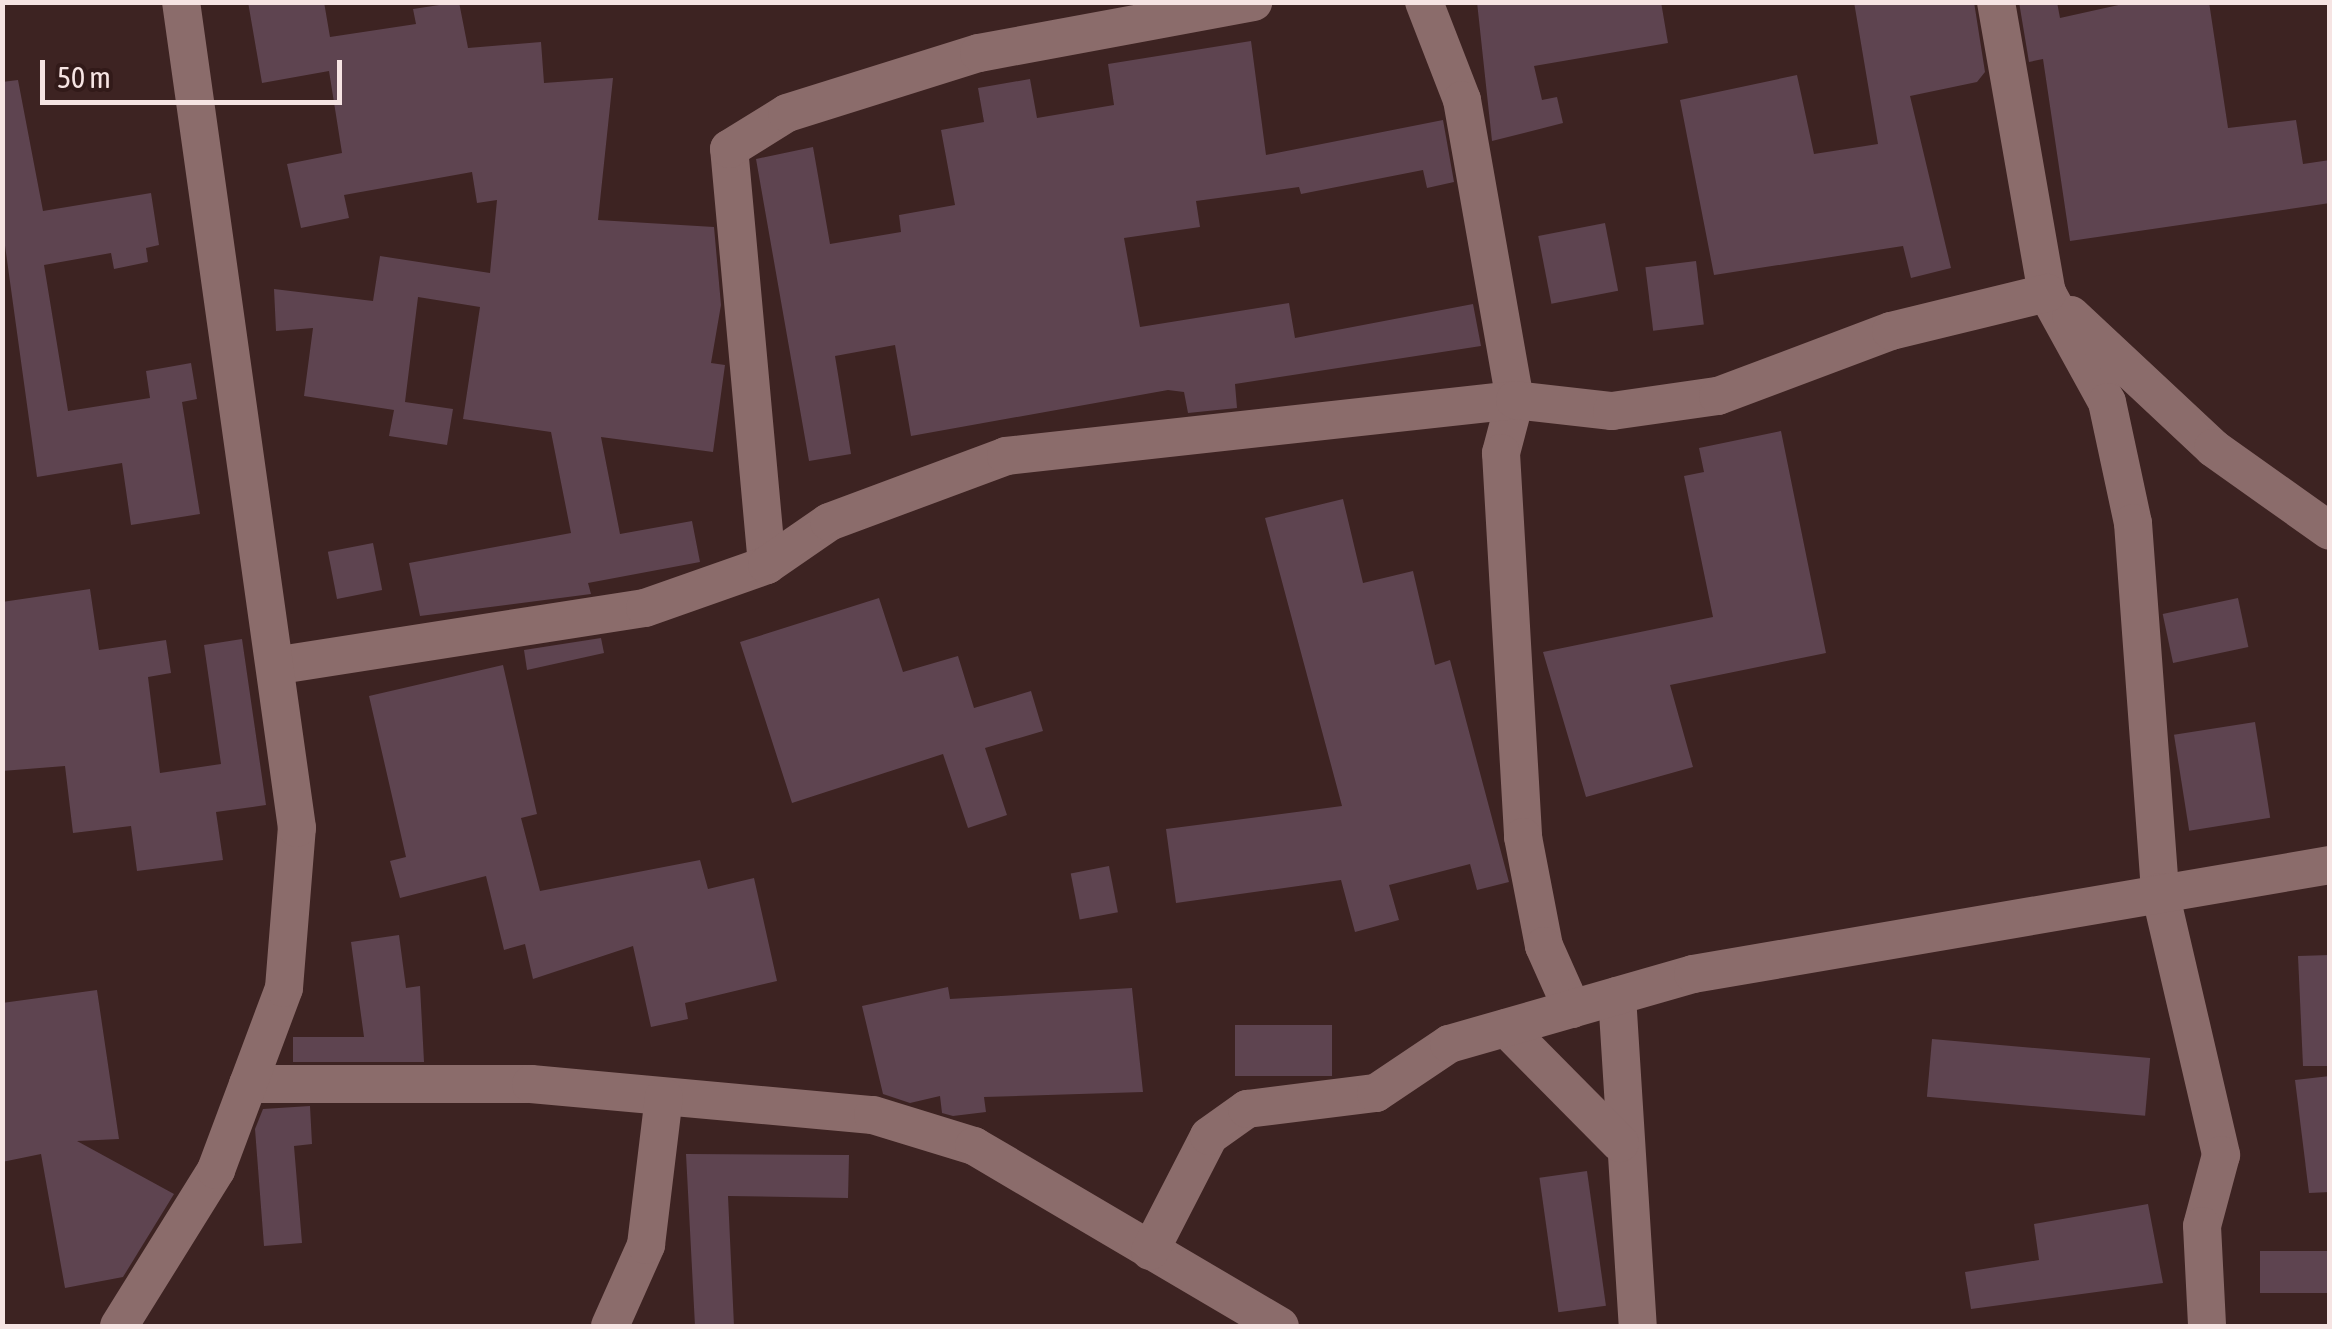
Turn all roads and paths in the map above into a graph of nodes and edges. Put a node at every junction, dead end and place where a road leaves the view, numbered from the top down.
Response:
1 (180, 2) edge
2 (1253, 2) edge
3 (1424, 2) edge
4 (1996, 2) edge
5 (2047, 293) junction
6 (1515, 400) junction
7 (2330, 531) edge
8 (767, 564) junction
9 (280, 665) junction
10 (2330, 865) edge
11 (2160, 892) junction
12 (1617, 996) junction
13 (1572, 1009) junction
14 (1506, 1028) junction
15 (248, 1084) junction
16 (664, 1098) junction
17 (1620, 1144) junction
18 (1150, 1250) junction
19 (120, 1326) edge
20 (610, 1326) edge
21 (1280, 1326) edge
22 (1638, 1326) edge
23 (2207, 1326) edge

1 - 9 street
2 - 8 street
3 - 6 street
4 - 5 street
5 - 6 street
5 - 7 street
5 - 11 street
6 - 8 street
6 - 13 street
8 - 9 street
9 - 15 street
10 - 11 street
11 - 12 street
11 - 23 street
12 - 13 street
12 - 17 street
13 - 14 street
14 - 17 street
14 - 18 street
15 - 16 street
15 - 19 street
16 - 18 street
16 - 20 street
17 - 22 street
18 - 21 street

